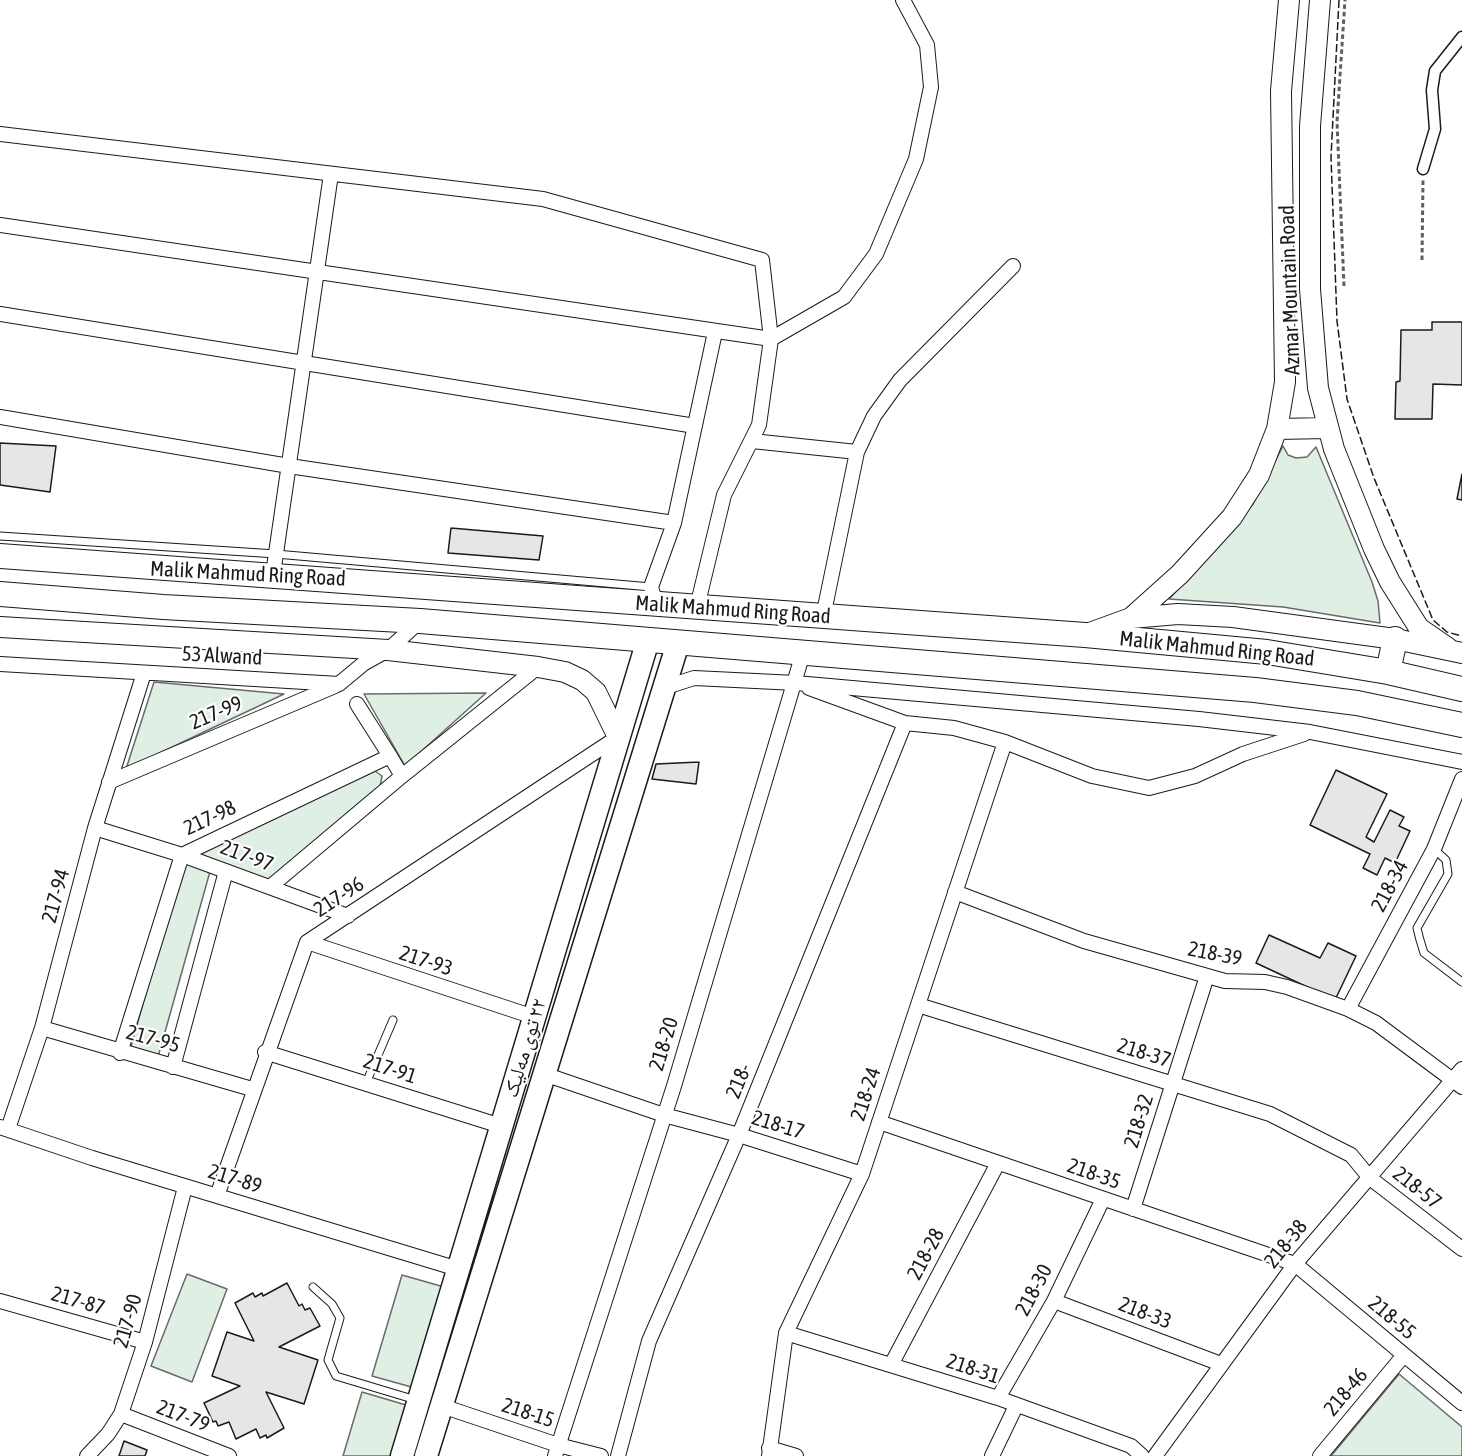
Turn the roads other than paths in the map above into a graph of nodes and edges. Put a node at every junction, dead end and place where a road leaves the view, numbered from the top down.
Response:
1 (903, 0) edge
2 (1289, 0) edge
3 (1320, 0) edge
4 (1462, 37) edge
5 (0, 134) edge
6 (1423, 169) road end
7 (331, 174) junction
8 (0, 225) edge
9 (1013, 266) dead end
10 (318, 272) junction
11 (0, 314) edge
12 (715, 332) junction
13 (771, 339) junction
14 (304, 363) junction
15 (0, 417) edge
16 (695, 426) junction
17 (1328, 428) junction
18 (1277, 429) junction
19 (752, 441) junction
20 (857, 452) junction
21 (289, 466) junction
22 (674, 523) junction
23 (0, 536) edge
24 (0, 556) edge
25 (275, 564) junction
26 (120, 567) junction
27 (164, 570) junction
28 (0, 594) edge
29 (654, 596) junction
30 (116, 603) junction
31 (697, 607) junction
32 (163, 608) junction
33 (823, 616) junction
34 (1131, 618) junction
35 (420, 621) junction
36 (0, 627) edge
37 (1085, 635) junction
38 (1395, 639) junction
39 (648, 640) junction
40 (678, 643) junction
41 (388, 650) junction
42 (1455, 650) edge
43 (803, 653) junction
44 (0, 664) edge
45 (538, 667) junction
46 (1388, 672) junction
47 (144, 673) junction
48 (796, 682) junction
49 (339, 684) junction
50 (663, 688) junction
51 (1462, 689) edge
52 (357, 704) dead end
53 (905, 723) junction
54 (1462, 725) edge
55 (1310, 732) junction
56 (618, 737) junction
57 (1005, 742) junction
58 (390, 756) junction
59 (1462, 762) edge
60 (402, 776) junction
61 (1462, 779) edge
62 (109, 782) junction
63 (95, 828) junction
64 (1434, 849) junction
65 (182, 855) junction
66 (225, 872) junction
67 (270, 887) junction
68 (955, 892) junction
69 (348, 916) junction
70 (307, 942) junction
71 (1207, 976) junction
72 (1462, 982) edge
73 (918, 1005) junction
74 (1348, 1009) junction
75 (534, 1017) junction
76 (393, 1020) dead end
77 (42, 1028) junction
78 (265, 1052) junction
79 (120, 1053) junction
80 (173, 1067) junction
81 (544, 1074) junction
82 (1459, 1079) edge
83 (366, 1083) junction
84 (1173, 1084) junction
85 (252, 1089) junction
86 (664, 1115) junction
87 (879, 1122) junction
88 (501, 1126) junction
89 (4, 1128) edge
90 (739, 1135) junction
91 (1351, 1155) joint
92 (998, 1164) junction
93 (862, 1174) junction
94 (1370, 1178) junction
95 (185, 1187) junction
96 (216, 1196) junction
97 (1103, 1199) junction
98 (1133, 1209) junction
99 (1462, 1249) edge
100 (1295, 1264) junction
101 (458, 1269) junction
102 (313, 1287) dead end
103 (0, 1301) edge
104 (1054, 1301) junction
105 (786, 1333) junction
106 (145, 1342) junction
107 (1404, 1355) junction
108 (1221, 1364) junction
109 (891, 1365) junction
110 (998, 1398) junction
111 (418, 1400) junction
112 (1462, 1403) edge
113 (442, 1406) junction
114 (1016, 1406) junction
115 (121, 1414) junction
116 (557, 1450) edge
117 (769, 1452) edge
118 (87, 1456) edge
119 (229, 1456) edge
120 (402, 1456) edge
121 (426, 1456) edge
122 (602, 1456) edge
123 (618, 1456) edge
124 (796, 1456) edge
125 (992, 1456) edge
126 (1142, 1456) edge
127 (1155, 1456) edge
128 (1320, 1456) edge

1 - 13 street
2 - 18 main road, Azmar Mountain Road
3 - 17 main road, Azmar Mountain Road
4 - 6 street
5 - 7 street
7 - 10 street
7 - 13 street
8 - 10 street
9 - 20 street
10 - 12 street
10 - 14 street
11 - 14 street
12 - 13 street
12 - 16 street
13 - 19 street
14 - 16 street
14 - 21 street
15 - 21 street
16 - 22 street
17 - 18 main road
17 - 42 main road, Azmar Mountain Road
18 - 34 main road, Azmar Mountain Road
19 - 20 street
19 - 31 street
20 - 33 street
21 - 22 street
21 - 25 street
22 - 29 street
23 - 25 lane
24 - 26 highway, Malik Mahmud Ring Road
25 - 27 highway, Malik Mahmud Ring Road
25 - 29 highway, Malik Mahmud Ring Road
26 - 27 highway, Malik Mahmud Ring Road
26 - 30 highway
27 - 32 highway
28 - 30 highway, Malik Mahmud Ring Road
29 - 31 highway, Malik Mahmud Ring Road
30 - 32 highway, Malik Mahmud Ring Road
31 - 33 highway, Malik Mahmud Ring Road
32 - 35 highway, Malik Mahmud Ring Road
33 - 37 highway, Malik Mahmud Ring Road
34 - 37 main road
34 - 38 main road
35 - 39 highway, Malik Mahmud Ring Road
35 - 41 street
36 - 41 main road
37 - 46 highway, Malik Mahmud Ring Road
38 - 42 main road
38 - 46 highway
39 - 40 highway, Malik Mahmud Ring Road
39 - 56 main road, ٢٢ توی مەلیک
40 - 43 highway, Malik Mahmud Ring Road
40 - 50 main road, ٢٢ توی مەلیک
41 - 45 main road
41 - 49 street
43 - 48 street, 218-20
43 - 54 highway, Malik Mahmud Ring Road
44 - 47 street, 53 Alwand
45 - 56 main road
45 - 60 street
46 - 51 highway, Malik Mahmud Ring Road
47 - 49 street, 53 Alwand
47 - 62 street, 217-94
48 - 50 street
48 - 53 street
48 - 55 street
48 - 86 street, 218-20
49 - 62 street, 217-99
50 - 81 main road, ٢٢ توی مەلیک
52 - 58 street
53 - 57 street
53 - 90 street, 218-
55 - 57 street
55 - 59 street
56 - 69 street, 217-96
56 - 75 main road, ٢٢ توی مەلیک
57 - 68 street, 218-24
58 - 60 street
58 - 65 street, 217-98
60 - 67 street
61 - 64 street, 218-34
62 - 63 street, 217-94
63 - 65 street, 217-97
63 - 77 street, 217-94
64 - 72 lane
64 - 74 street, 218-34
65 - 66 street, 217-97
65 - 79 street, 217-98
66 - 67 street, 217-97
66 - 80 street
67 - 69 street, 217-97
68 - 71 street, 218-39
68 - 73 street, 218-24
69 - 70 street, 217-96
70 - 75 street, 217-93
70 - 78 street, 217-96
71 - 74 street, 218-39
71 - 84 street, 218-32
73 - 84 street, 218-37
73 - 87 street, 218-24
74 - 82 street, 218-39
75 - 88 main road, ٢٢ توی مەلیک
76 - 83 lane
77 - 79 street, 217-95
77 - 89 street, 217-94
78 - 83 street, 217-91
78 - 85 street, 217-96
79 - 80 street, 217-95
80 - 85 street, 217-95
81 - 86 street, 218-17
81 - 113 main road, ٢٢ توی مەلیک
82 - 94 street, 218-38
83 - 88 street, 217-91
84 - 91 street, 218-37
84 - 98 street, 218-32
85 - 96 street, 217-96
86 - 90 street, 218-17
86 - 116 street, 218-20
87 - 92 street, 218-35
87 - 93 street, 218-24
88 - 101 main road, ٢٢ توی مەلیک
89 - 95 street, 217-89
90 - 93 street, 218-17
90 - 123 street, 218-
91 - 94 street, 218-57
92 - 97 street, 218-35
92 - 109 street, 218-28
93 - 105 street, 218-24
94 - 99 street, 218-57
94 - 100 street, 218-38
95 - 96 street, 217-89
95 - 106 street, 217-90
96 - 101 street, 217-89
97 - 98 street, 218-35
97 - 104 street, 218-30
98 - 100 street, 218-35
100 - 107 street, 218-55
100 - 108 street, 218-38
101 - 111 main road, ٢٢ توی مەلیک
102 - 111 lane
103 - 106 street, 217-87
104 - 108 street, 218-33
104 - 110 street, 218-30
105 - 109 street, 218-31
105 - 117 street, 218-24
106 - 115 street, 217-90
107 - 112 street, 218-55
107 - 128 street, 218-46
108 - 127 street, 218-38
109 - 110 street, 218-31
110 - 114 street, 218-31
111 - 120 main road, ٢٢ توی مەلیک
113 - 116 street, 218-15
113 - 121 main road, ٢٢ توی مەلیک
114 - 125 street
114 - 126 street, 218-31
115 - 118 street, 217-90
115 - 119 street, 217-79
116 - 122 street, 218-15
117 - 124 street

